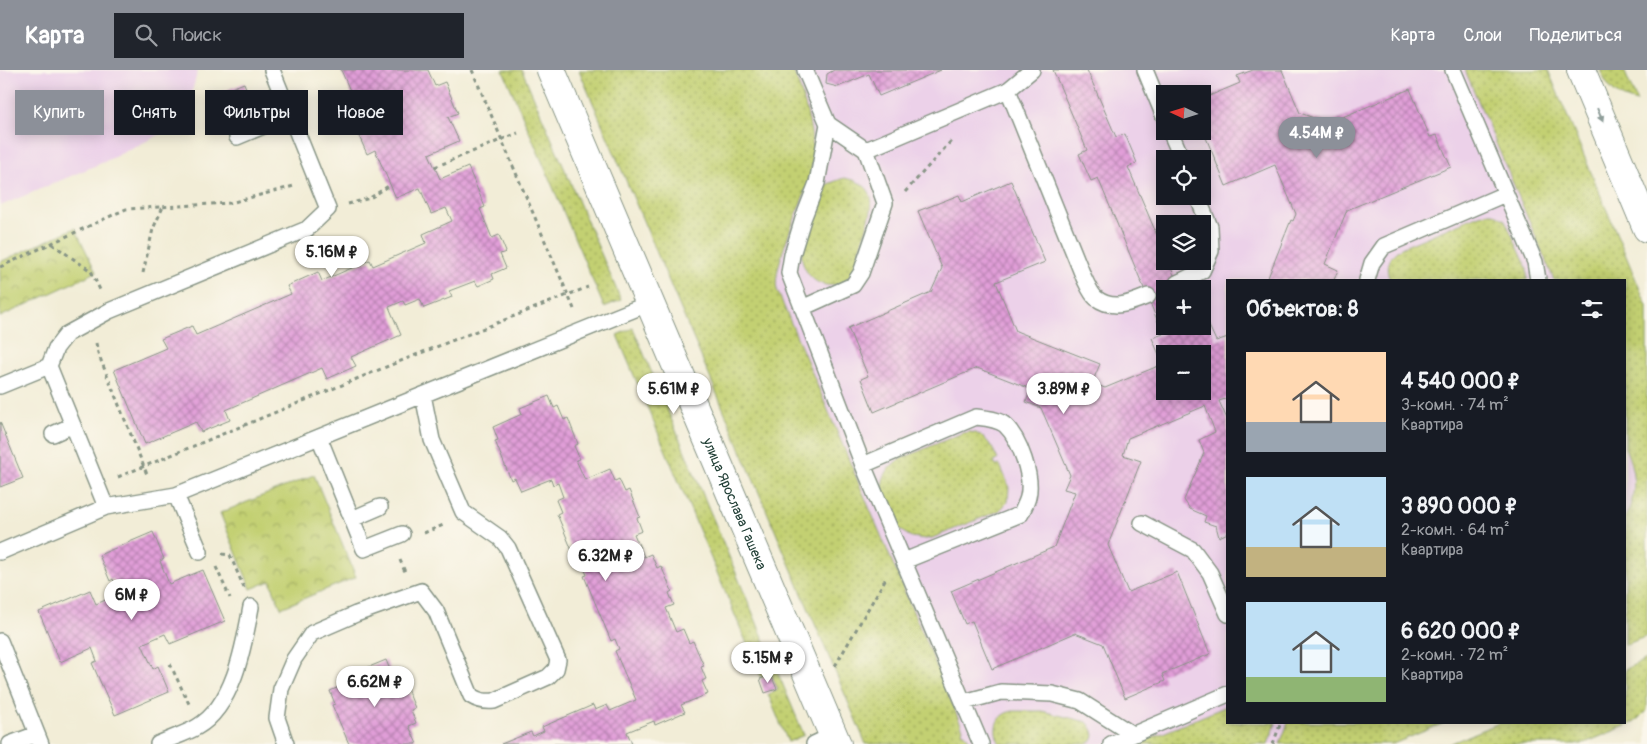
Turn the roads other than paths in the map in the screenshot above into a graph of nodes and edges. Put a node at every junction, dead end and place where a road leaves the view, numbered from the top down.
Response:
1 (272, 70) edge
2 (551, 70) edge
3 (805, 70) edge
4 (1032, 70) edge
5 (1144, 70) edge
6 (1453, 70) edge
7 (1581, 70) edge
8 (280, 90) edge
9 (1008, 90) junction
10 (1156, 98) edge
11 (828, 124) junction
12 (242, 135) edge
13 (298, 135) edge
14 (237, 137) dead end
15 (866, 150) junction
16 (1505, 194) junction
17 (1201, 205) edge
18 (1647, 228) edge
19 (1367, 279) edge
20 (1538, 279) edge
21 (1183, 280) edge
22 (1148, 296) dead end
23 (650, 303) junction
24 (802, 308) junction
25 (49, 366) junction
26 (0, 386) edge
27 (423, 395) junction
28 (73, 426) junction
29 (53, 434) dead end
30 (319, 437) junction
31 (863, 465) junction
32 (176, 495) junction
33 (380, 507) dead end
34 (106, 508) junction
35 (352, 519) junction
36 (1142, 523) dead end
37 (396, 536) road end
38 (0, 552) edge
39 (205, 552) road end
40 (904, 561) junction
41 (251, 607) road end
42 (1226, 609) edge
43 (0, 641) edge
44 (1226, 695) edge
45 (964, 702) junction
46 (1132, 734) junction
47 (39, 739) edge
48 (828, 741) edge
49 (10, 744) edge
50 (158, 744) edge
51 (286, 744) edge
52 (981, 744) edge
53 (1111, 744) edge

1 - 8 lane
2 - 23 street, улица Ярослава Гашека
3 - 11 lane
4 - 9 lane
5 - 10 lane
6 - 16 lane
7 -> 18 street
9 - 15 lane
9 - 22 lane
11 - 15 lane
11 - 24 lane
12 - 14 lane
13 - 25 lane
15 - 24 lane
16 - 19 lane
16 - 20 lane
17 - 21 lane
23 - 27 lane
23 - 48 street, улица Ярослава Гашека
24 - 31 lane
25 - 26 lane
25 - 28 lane
27 - 30 lane
27 - 51 lane
28 - 29 lane
28 - 34 lane
30 - 32 lane
30 - 35 lane
31 - 40 lane
31 - 40 lane
32 - 34 lane
32 - 39 lane
33 - 35 lane
34 - 38 lane
35 - 37 lane
36 - 42 lane
40 - 45 lane
41 - 50 lane
43 - 47 lane
44 - 46 lane
45 - 46 lane
45 - 52 lane
46 - 53 lane
47 - 49 lane

